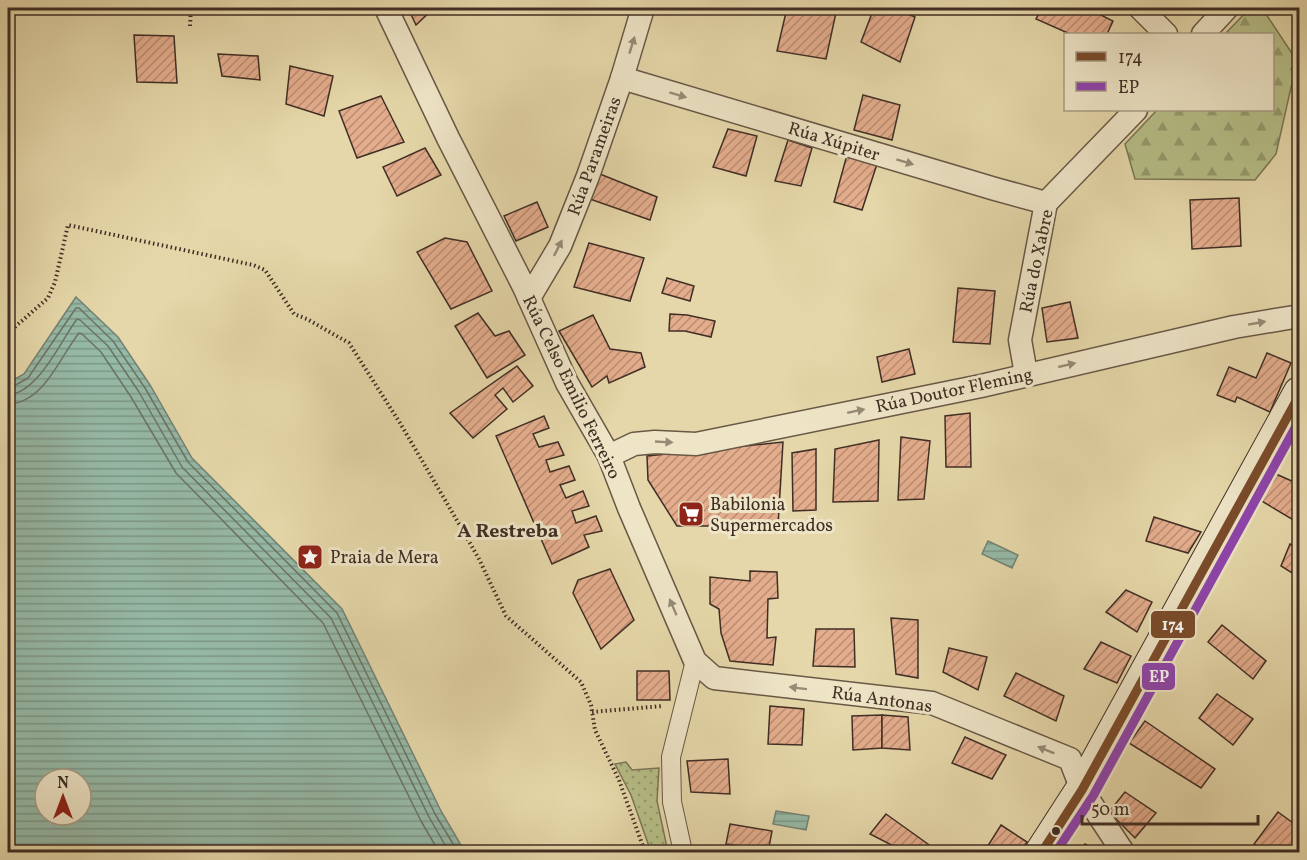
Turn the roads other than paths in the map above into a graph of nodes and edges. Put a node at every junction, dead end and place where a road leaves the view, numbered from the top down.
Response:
1 (386, 8) edge
2 (643, 8) edge
3 (1140, 8) edge
4 (1227, 8) edge
5 (1165, 33) edge
6 (1204, 33) edge
7 (622, 78) junction
8 (1135, 111) edge
9 (1046, 203) junction
10 (529, 298) junction
11 (1299, 320) edge
12 (1026, 374) junction
13 (1299, 393) edge
14 (609, 456) junction
15 (694, 661) junction
16 (1082, 790) junction
17 (682, 852) edge
18 (1042, 852) edge
19 (1123, 852) edge

1 - 10 street, Rúa Celso Emilio Ferreiro
7 -> 2 street, Rúa Parameiras
3 - 5 street
4 - 6 street
7 -> 9 street, Rúa Xúpiter
10 -> 7 street, Rúa Parameiras
8 - 9 street, Rúa do Xabre
9 - 12 street, Rúa do Xabre
10 - 14 street, Rúa Celso Emilio Ferreiro
12 -> 11 street, Rúa Doutor Fleming
14 -> 12 street, Rúa Doutor Fleming
13 - 16 main road
15 -> 14 street, Rúa Celso Emilio Ferreiro
16 -> 15 street, Rúa Antonas
15 - 17 street
16 - 18 main road
16 - 19 street, Rúa Antonas

